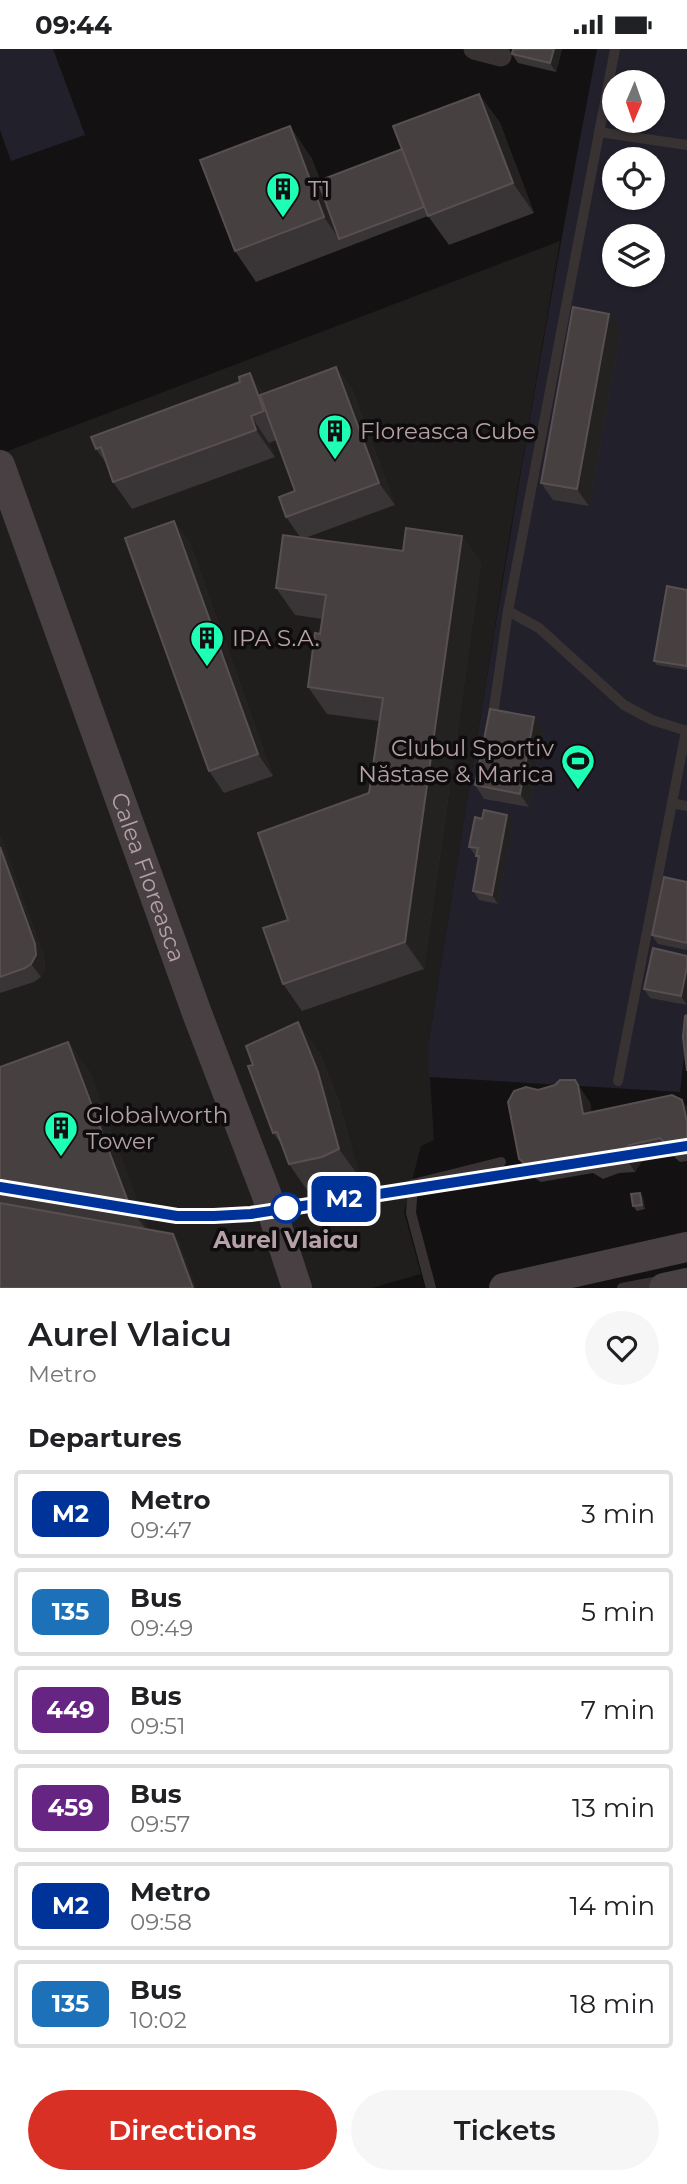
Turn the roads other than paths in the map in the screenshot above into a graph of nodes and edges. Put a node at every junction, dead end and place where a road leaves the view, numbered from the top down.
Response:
1 (474, 49) edge
2 (615, 49) edge
3 (501, 56) dead end
4 (599, 132) junction
5 (687, 145) edge
6 (0, 465) edge
7 (508, 611) junction
8 (491, 729) edge
9 (686, 731) edge
10 (672, 803) junction
11 (687, 806) edge
12 (618, 1081) dead end
13 (501, 1162) dead end
14 (687, 1247) edge
15 (687, 1275) edge
16 (687, 1283) edge
17 (297, 1288) edge
18 (431, 1288) edge
19 (504, 1288) edge
20 (622, 1288) edge
21 (664, 1288) edge

1 - 3 street
2 - 4 lane
4 - 5 lane
4 - 7 lane
6 - 17 main road, Calea Floreasca
7 - 8 lane
7 - 9 lane
9 - 10 lane
10 - 11 lane
10 - 12 lane
13 - 18 lane
14 - 19 main road
15 - 20 lane
16 - 21 main road

